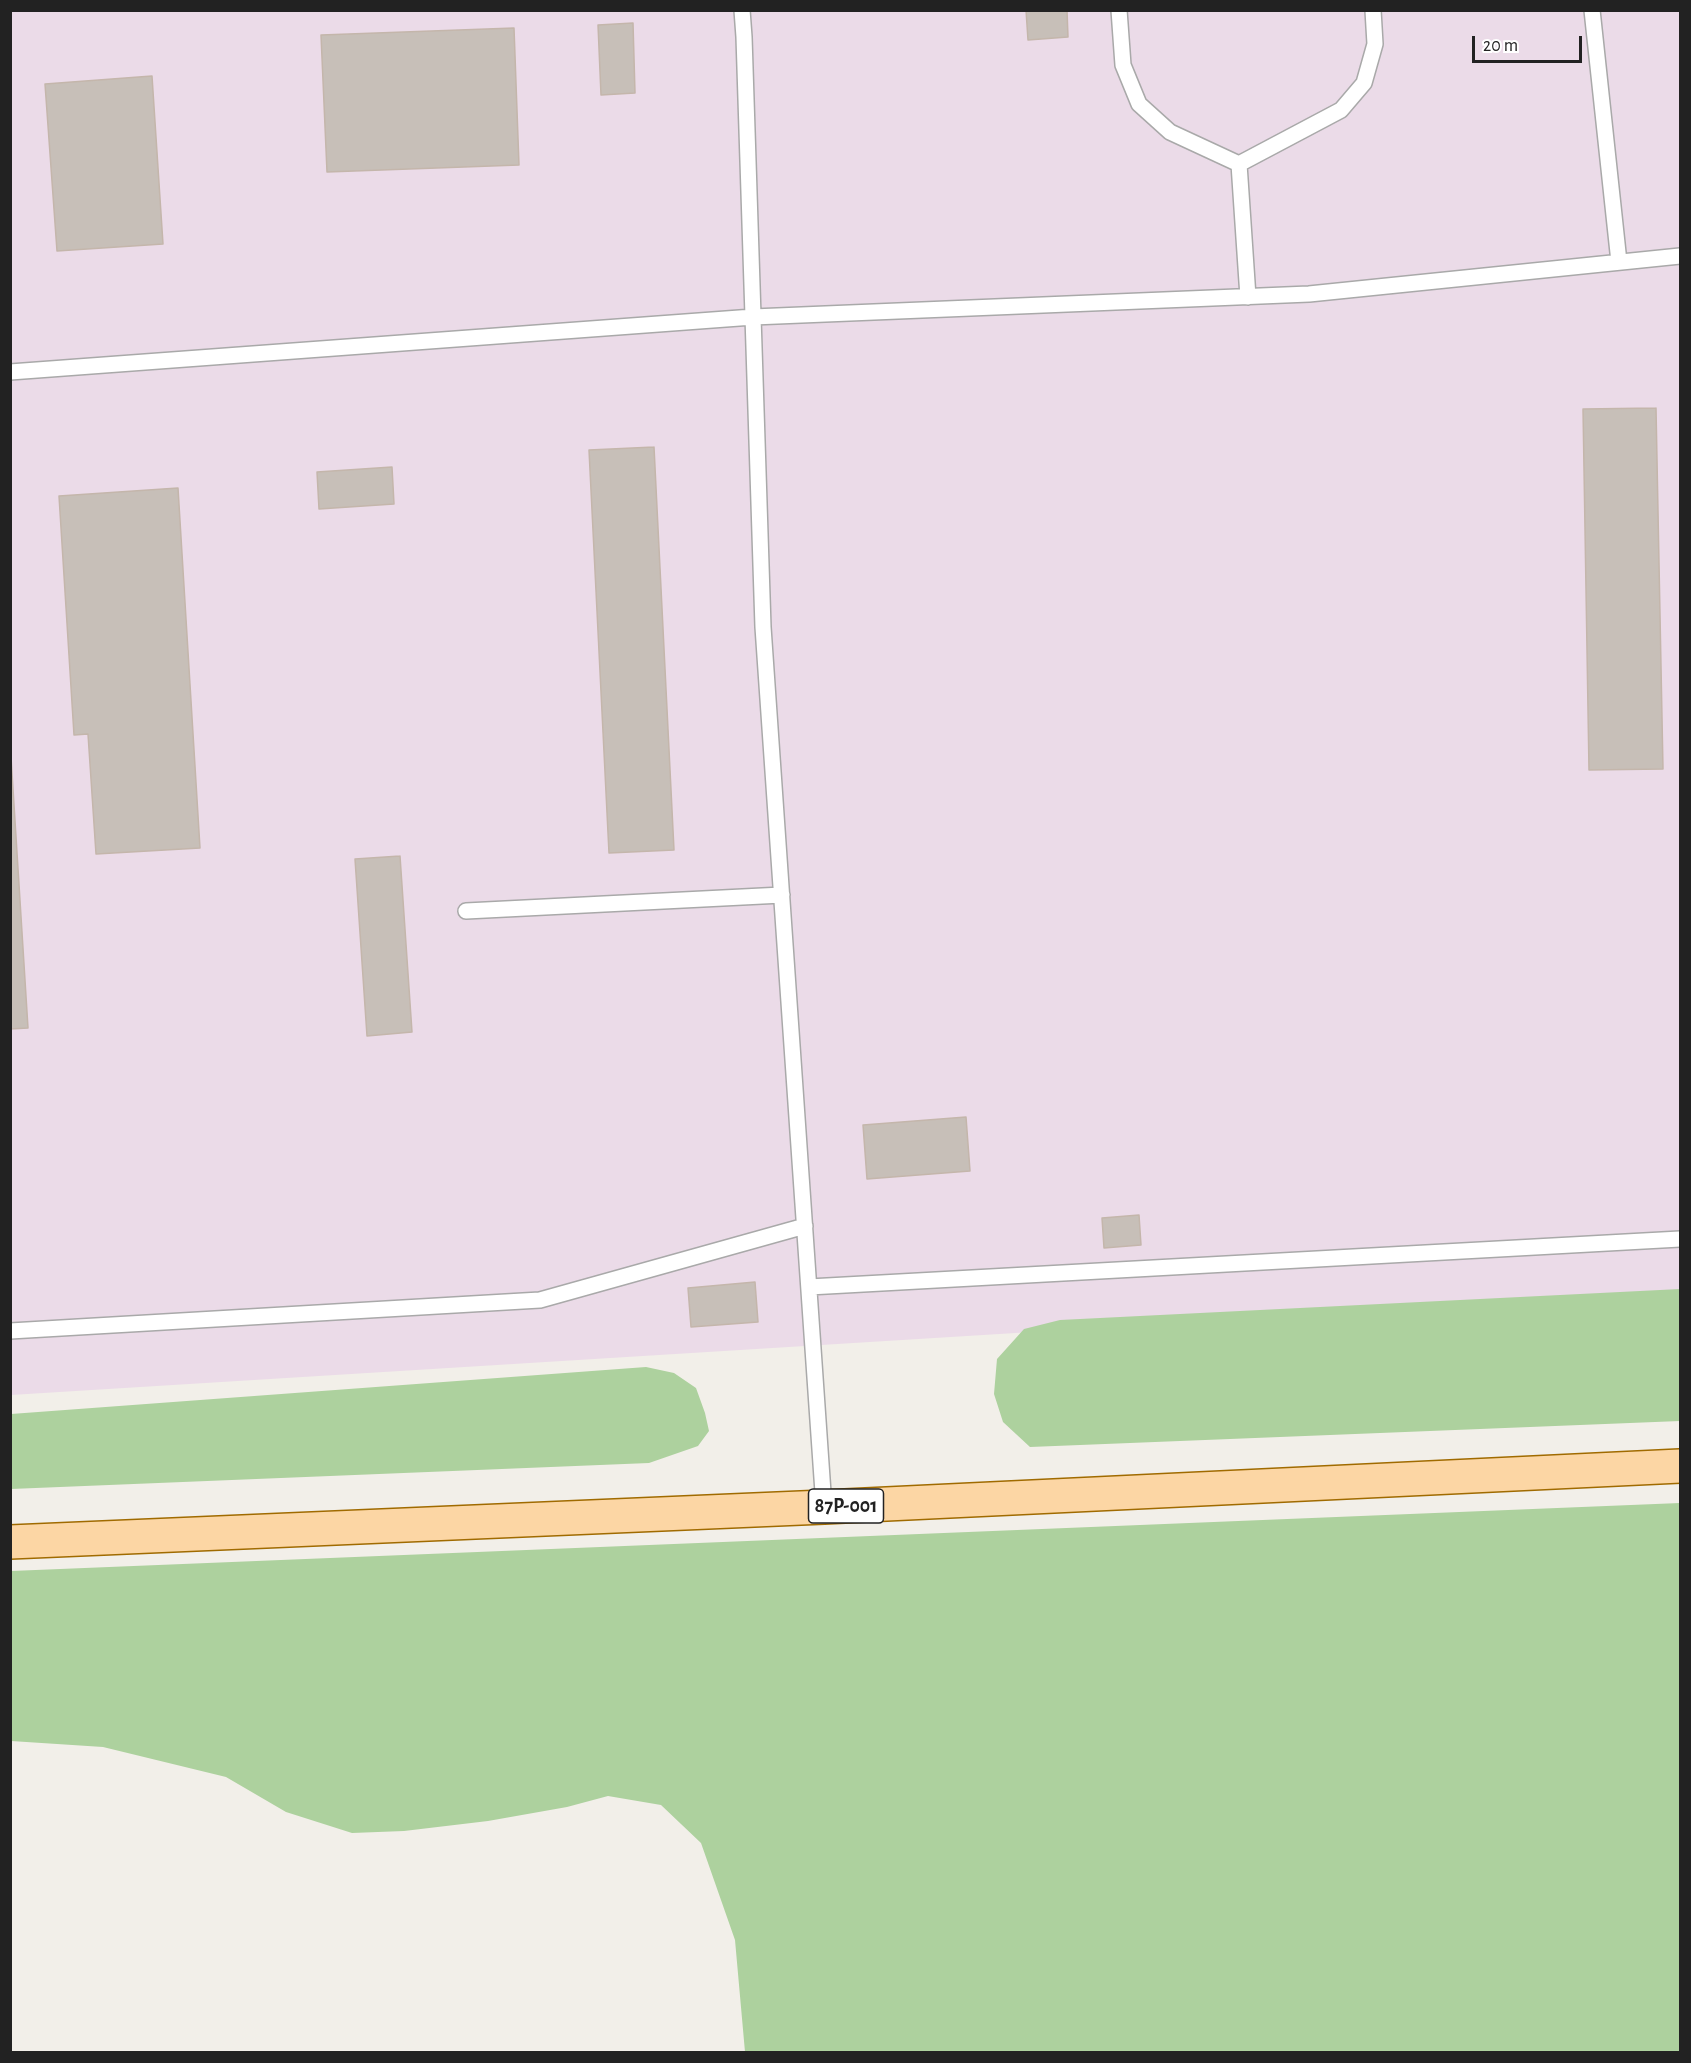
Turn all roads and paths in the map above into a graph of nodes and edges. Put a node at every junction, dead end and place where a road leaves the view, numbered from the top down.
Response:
1 (742, 10) edge
2 (1119, 10) edge
3 (1373, 10) edge
4 (1592, 10) edge
5 (1239, 164) junction
6 (1680, 256) edge
7 (1619, 262) junction
8 (1248, 297) junction
9 (753, 317) junction
10 (10, 372) edge
11 (782, 895) junction
12 (466, 911) dead end
13 (805, 1226) junction
14 (1680, 1239) edge
15 (809, 1287) junction
16 (10, 1331) edge
17 (1680, 1466) edge
18 (824, 1507) junction
19 (10, 1542) edge

1 - 9 lane
2 - 5 lane
3 - 5 lane
4 - 7 lane
5 - 8 lane
6 - 7 lane
7 - 8 lane
8 - 9 lane
9 - 10 lane
9 - 11 lane
11 - 12 lane
11 - 13 lane
13 - 15 lane
13 - 16 lane
14 - 15 lane
15 - 18 lane
17 - 18 main road, 87Р-001
18 - 19 main road, 87Р-001

